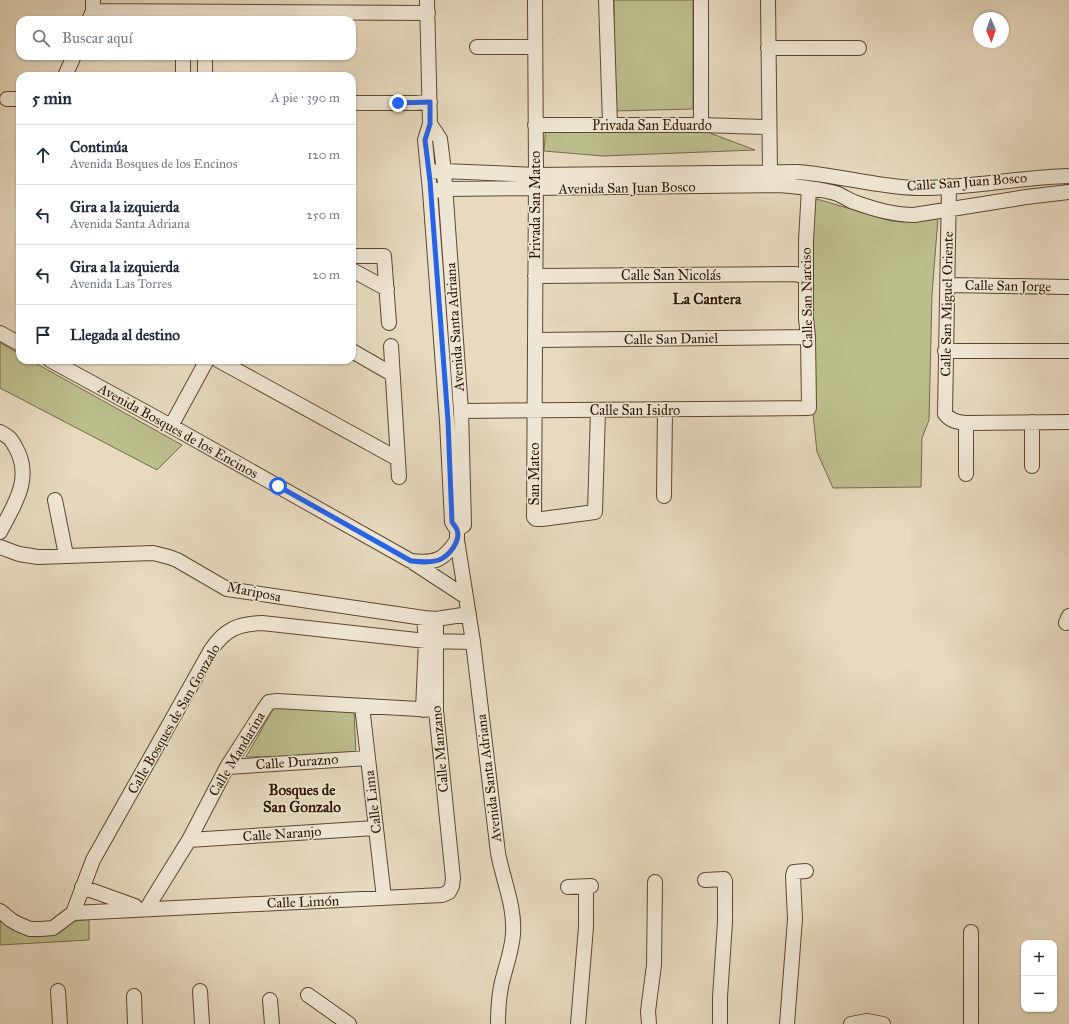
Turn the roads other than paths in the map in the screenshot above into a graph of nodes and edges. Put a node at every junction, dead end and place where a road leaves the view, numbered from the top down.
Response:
1 (535, 0) edge
2 (606, 0) edge
3 (701, 0) edge
4 (768, 0) edge
5 (164, 5) edge
6 (428, 7) edge
7 (92, 10) edge
8 (206, 10) edge
9 (182, 15) edge
10 (477, 47) dead end
11 (534, 47) junction
12 (768, 48) junction
13 (859, 48) dead end
14 (72, 60) edge
15 (183, 60) edge
16 (205, 60) edge
17 (67, 72) edge
18 (183, 72) edge
19 (205, 72) edge
20 (430, 102) junction
21 (356, 103) edge
22 (430, 124) junction
23 (610, 124) junction
24 (535, 125) junction
25 (701, 125) junction
26 (768, 127) junction
27 (444, 171) junction
28 (429, 172) junction
29 (536, 175) junction
30 (1069, 176) edge
31 (777, 179) junction
32 (949, 186) junction
33 (809, 188) junction
34 (446, 189) junction
35 (536, 189) junction
36 (430, 191) junction
37 (1069, 192) edge
38 (949, 210) junction
39 (356, 256) edge
40 (356, 272) edge
41 (535, 276) junction
42 (806, 276) junction
43 (948, 285) junction
44 (1069, 287) edge
45 (386, 289) junction
46 (389, 323) dead end
47 (0, 333) edge
48 (808, 337) junction
49 (535, 340) junction
50 (16, 342) edge
51 (390, 346) dead end
52 (945, 351) junction
53 (1069, 351) edge
54 (356, 353) edge
55 (57, 364) edge
56 (205, 364) edge
57 (225, 364) edge
58 (392, 374) junction
59 (809, 408) joint
60 (665, 409) junction
61 (535, 410) junction
62 (598, 410) junction
63 (461, 411) junction
64 (1032, 422) junction
65 (1069, 422) edge
66 (966, 423) junction
67 (171, 426) junction
68 (0, 432) edge
69 (398, 459) junction
70 (1032, 466) dead end
71 (966, 474) dead end
72 (399, 477) dead end
73 (664, 496) dead end
74 (56, 500) dead end
75 (0, 532) edge
76 (457, 535) junction
77 (0, 546) edge
78 (66, 556) junction
79 (411, 561) junction
80 (466, 597) junction
81 (469, 614) junction
82 (430, 619) junction
83 (431, 641) junction
84 (472, 642) junction
85 (362, 706) junction
86 (429, 710) junction
87 (368, 758) junction
88 (227, 767) junction
89 (376, 828) junction
90 (189, 840) junction
91 (806, 871) dead end
92 (453, 878) joint
93 (705, 880) dead end
94 (657, 882) dead end
95 (82, 887) junction
96 (568, 888) dead end
97 (384, 898) junction
98 (144, 908) junction
99 (0, 911) edge
100 (73, 913) junction
101 (971, 932) dead end
102 (58, 991) dead end
103 (200, 992) dead end
104 (308, 995) dead end
105 (134, 996) dead end
106 (270, 1000) dead end
107 (60, 1024) edge
108 (135, 1024) edge
109 (202, 1024) edge
110 (272, 1024) edge
111 (349, 1024) edge
112 (498, 1024) edge
113 (578, 1024) edge
114 (649, 1024) edge
115 (720, 1024) edge
116 (787, 1024) edge
117 (851, 1024) edge
118 (882, 1024) edge
119 (971, 1024) edge

1 - 11 street, Privada San Mateo
2 - 23 street
3 - 25 street
4 - 12 street
5 - 7 street
5 - 9 street
6 - 8 street
6 - 20 street, Avenida Santa Adriana
8 - 9 street
10 - 11 street
11 - 24 street, Privada San Mateo
12 - 13 street
12 - 26 street
14 - 17 street
15 - 18 street
16 - 19 street
20 - 21 street
20 - 22 street, Avenida Santa Adriana
22 - 27 street, Avenida Santa Adriana
22 - 28 street, Avenida Santa Adriana
23 - 24 street, Privada San Eduardo
23 - 25 street, Privada San Eduardo
24 - 29 street, Privada San Mateo
25 - 26 street, Privada San Eduardo
26 - 31 street
27 - 28 street, Avenida San Juan Bosco
27 - 29 street, Avenida San Juan Bosco
27 - 34 street, Avenida Santa Adriana
28 - 36 street, Avenida Santa Adriana
29 - 31 street, Avenida San Juan Bosco
29 - 35 street, Privada San Mateo
30 - 32 street, Calle San Juan Bosco
31 - 32 street, Calle San Juan Bosco
31 - 33 street, Calle San Juan Bosco
31 - 35 street, Avenida San Juan Bosco
32 - 38 street, Calle San Miguel Oriente
33 - 38 street, Calle San Juan Bosco
33 - 42 street, Calle San Narciso
34 - 35 street, Avenida San Juan Bosco
34 - 36 street, Avenida San Juan Bosco
34 - 63 street, Avenida Santa Adriana
35 - 41 street, Privada San Mateo
36 - 76 street, Avenida Santa Adriana
37 - 38 street, Calle San Juan Bosco
38 - 43 street, Calle San Miguel Oriente
39 - 45 street
40 - 45 street
41 - 42 street, Calle San Nicolás
41 - 49 street, Privada San Mateo
42 - 48 street, Calle San Narciso
43 - 44 street, Calle San Jorge
43 - 52 street, Calle San Miguel Oriente
45 - 46 street
47 - 50 street
48 - 49 street, Calle San Daniel
48 - 59 street, Calle San Narciso
49 - 61 street, Privada San Mateo
51 - 58 street
52 - 53 street
52 - 66 street, Calle San Miguel Oriente
54 - 58 street
55 - 67 street, Avenida Bosques de los Encinos
56 - 67 street
57 - 69 street
58 - 69 street
59 - 60 street, Calle San Isidro
60 - 62 street, Calle San Isidro
60 - 73 street
61 - 62 street, Calle San Isidro
61 - 62 street, San Mateo
61 - 63 street, Calle San Isidro
63 - 76 street, Avenida Santa Adriana
64 - 65 street
64 - 66 street
64 - 70 street
66 - 71 street
67 - 79 street, Avenida Bosques de los Encinos
68 - 75 street
69 - 72 street
74 - 78 street
76 - 79 street, Avenida Bosques de los Encinos
76 - 80 street, Avenida Santa Adriana
77 - 78 street, Mariposa
78 - 82 street, Mariposa
79 - 80 street, Avenida Bosques de los Encinos
80 - 81 street, Avenida Santa Adriana
81 - 82 street, Mariposa
81 - 84 street, Avenida Santa Adriana
82 - 83 street, Calle Manzano
83 - 84 street, Calle Bosques de San Gonzalo
83 - 86 street, Calle Manzano
83 - 95 street, Calle Bosques de San Gonzalo
84 - 112 street, Avenida Santa Adriana
85 - 86 street, Calle Mandarina
85 - 87 street, Calle Lima
85 - 88 street, Calle Mandarina
86 - 92 street, Calle Manzano
87 - 88 street, Calle Durazno
87 - 89 street, Calle Lima
88 - 90 street, Calle Mandarina
89 - 90 street, Calle Naranjo
89 - 97 street, Calle Lima
90 - 98 street, Calle Mandarina
91 - 116 street
92 - 97 street, Calle Limón
93 - 115 street
94 - 114 street
95 - 98 street, Calle Limón
95 - 100 street, Calle Bosques de San Gonzalo
96 - 113 street
97 - 98 street, Calle Limón
98 - 100 street, Calle Limón
99 - 100 street
101 - 119 street
102 - 107 street
103 - 109 street
104 - 111 street
105 - 108 street
106 - 110 street
117 - 118 street

